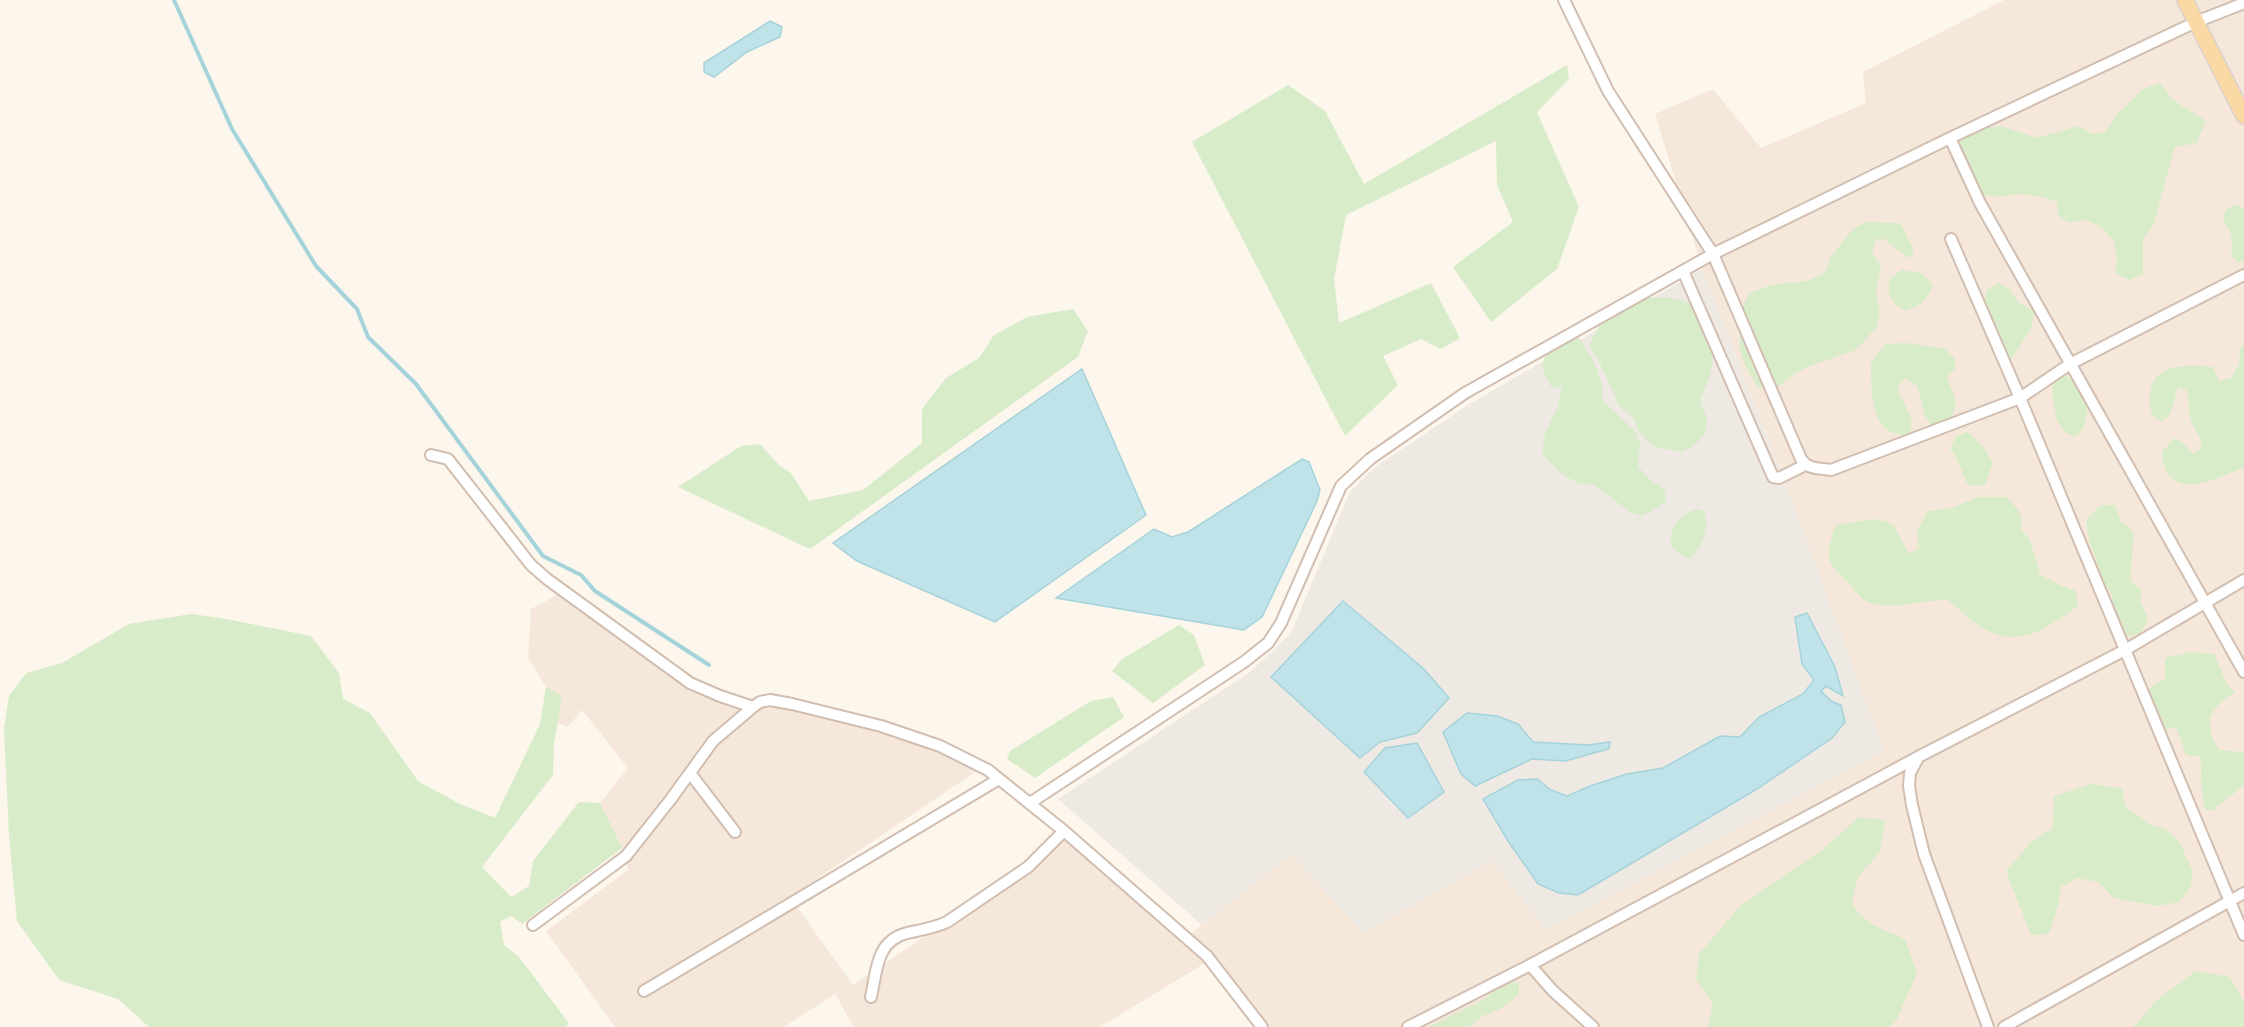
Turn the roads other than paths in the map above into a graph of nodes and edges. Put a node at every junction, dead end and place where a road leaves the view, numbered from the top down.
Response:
1 (1564, 0) edge
2 (2185, 0) edge
3 (2244, 3) edge
4 (2196, 22) junction
5 (2244, 116) edge
6 (1950, 138) junction
7 (1951, 239) dead end
8 (1713, 254) junction
9 (1683, 271) junction
10 (2244, 275) edge
11 (2070, 364) junction
12 (2020, 398) junction
13 (431, 455) dead end
14 (1805, 465) junction
15 (2244, 580) edge
16 (2204, 603) junction
17 (2125, 650) junction
18 (2244, 672) edge
19 (753, 707) junction
20 (1920, 756) junction
21 (690, 773) junction
22 (999, 779) junction
23 (1030, 803) junction
24 (1064, 831) junction
25 (735, 832) dead end
26 (2244, 893) edge
27 (2231, 900) junction
28 (533, 925) dead end
29 (2244, 935) edge
30 (1530, 965) junction
31 (644, 991) dead end
32 (871, 997) dead end
33 (1262, 1027) edge
34 (1408, 1027) edge
35 (1593, 1027) edge
36 (1988, 1027) edge
37 (2004, 1027) edge

1 - 8 street
2 - 4 main road
3 - 4 street
4 - 5 main road
4 - 6 street
6 - 8 street
6 - 11 street
7 - 12 street
8 - 9 street
8 - 14 street
9 - 14 street
9 - 23 street
10 - 11 street
11 - 12 street
11 - 16 street
12 - 14 street
12 - 17 street
13 - 19 street
15 - 16 street
16 - 17 street
16 - 18 street
17 - 20 street
17 - 27 street
19 - 21 street
19 - 22 street
20 - 30 street
20 - 36 street
21 - 25 street
21 - 28 street
22 - 23 street
22 - 31 street
23 - 24 street
24 - 32 street
24 - 33 street
26 - 27 street
27 - 29 street
27 - 37 street
30 - 34 street
30 - 35 street

